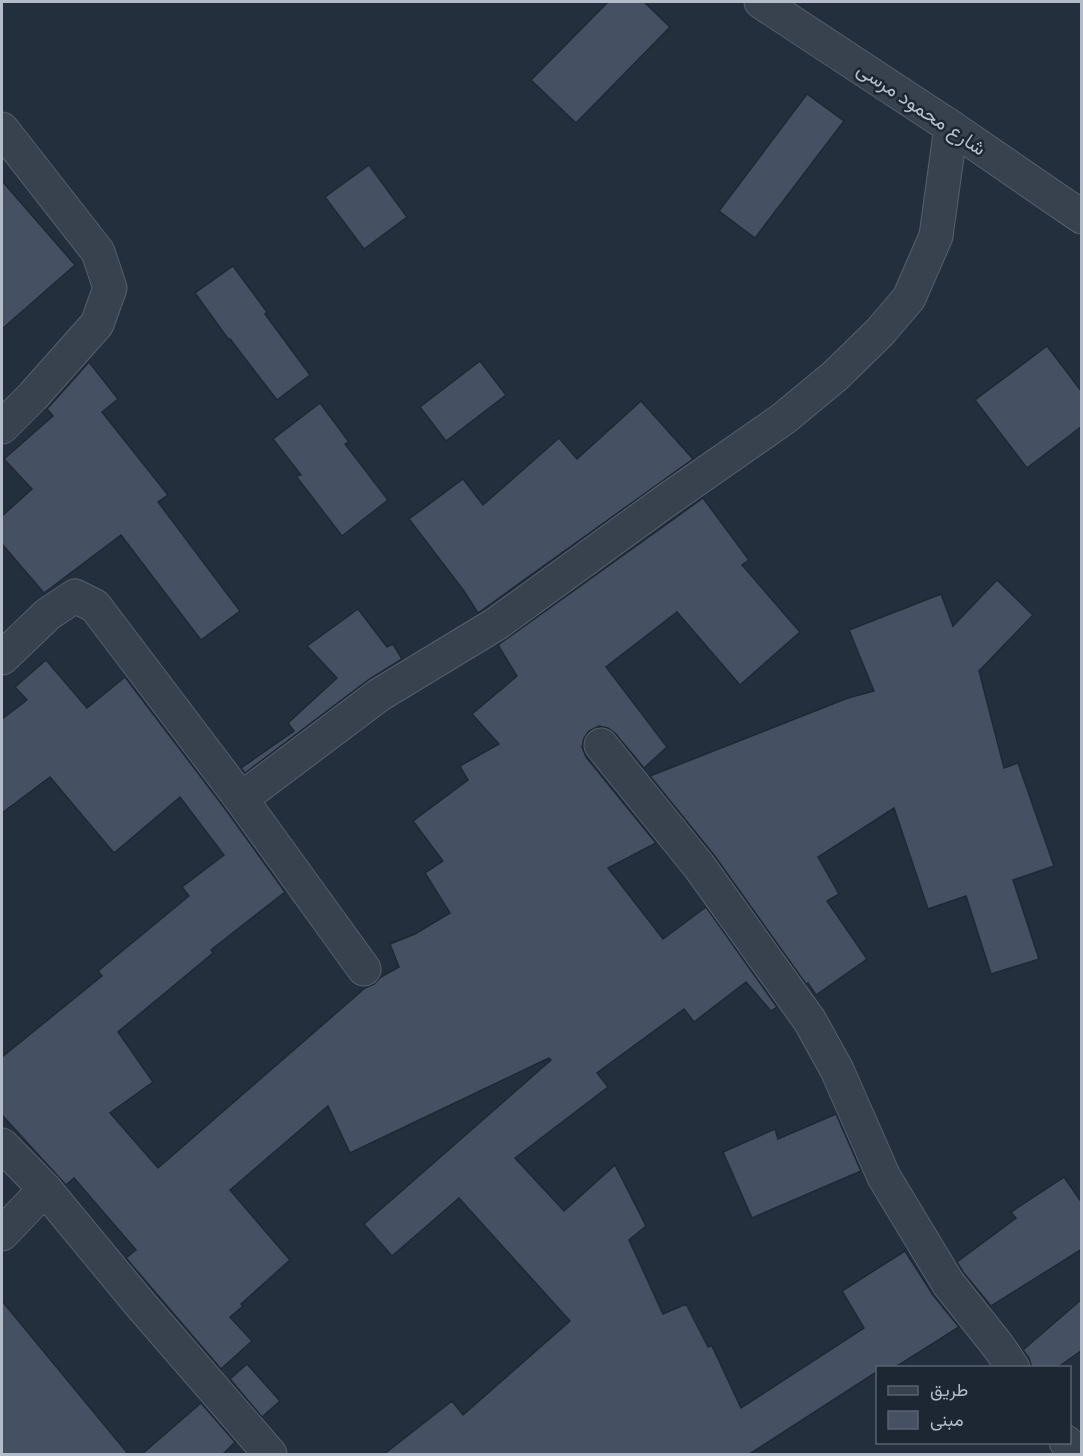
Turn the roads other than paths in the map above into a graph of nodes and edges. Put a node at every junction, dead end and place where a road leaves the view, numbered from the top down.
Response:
1 (761, 2) edge
2 (951, 127) junction
3 (2, 129) edge
4 (1082, 218) edge
5 (2, 427) edge
6 (2, 658) edge
7 (601, 745) dead end
8 (242, 800) junction
9 (364, 969) dead end
10 (2, 1145) edge
11 (45, 1189) junction
12 (2, 1234) edge
13 (1012, 1366) edge
14 (270, 1455) edge

1 - 2 street, شارع محمود مرسى
2 - 4 street, شارع محمود مرسى
2 - 8 street
3 - 5 street
6 - 8 street
7 - 13 street
8 - 9 street
10 - 11 street
11 - 12 street
11 - 14 street

